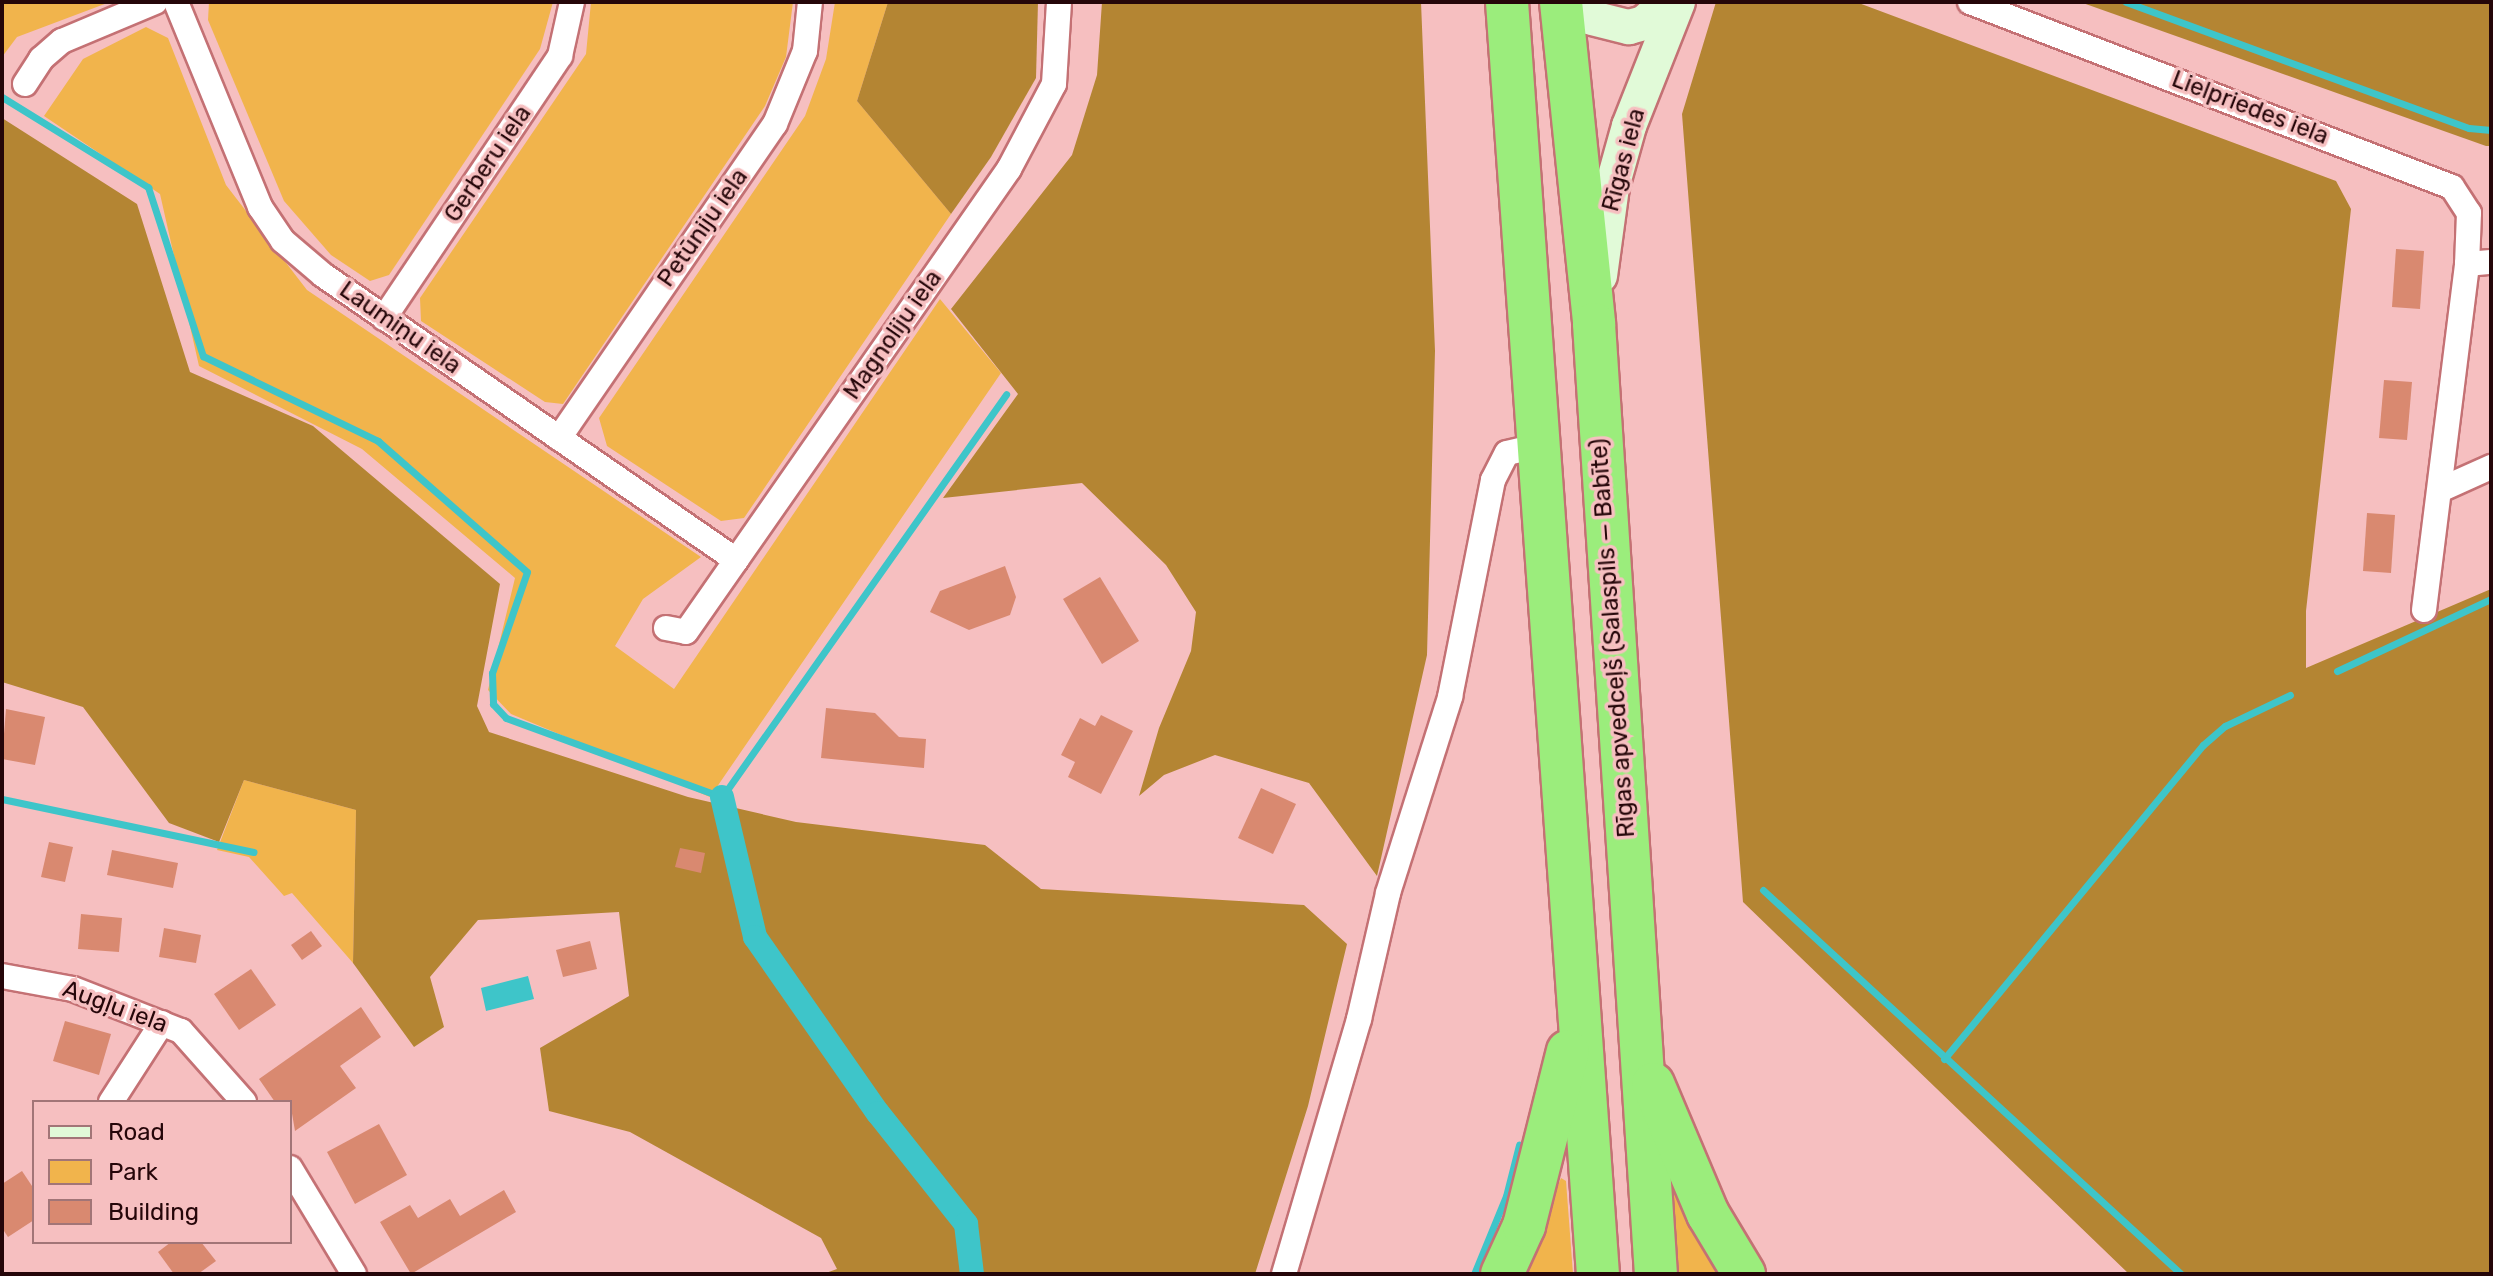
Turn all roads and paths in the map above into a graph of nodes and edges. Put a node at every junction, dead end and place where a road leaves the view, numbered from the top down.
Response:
1 (155, 2) edge
2 (176, 2) edge
3 (572, 2) edge
4 (810, 2) edge
5 (1059, 2) edge
6 (1507, 2) edge
7 (1561, 2) edge
8 (1575, 2) edge
9 (1667, 2) edge
10 (1678, 2) edge
11 (1970, 2) edge
12 (25, 84) dead end
13 (2479, 263) edge
14 (384, 318) junction
15 (1594, 324) junction
16 (559, 438) junction
17 (1538, 446) junction
18 (2491, 467) edge
19 (2442, 489) junction
20 (736, 560) junction
21 (2424, 610) dead end
22 (666, 628) dead end
23 (2, 976) edge
24 (1576, 1018) junction
25 (162, 1023) junction
26 (1640, 1052) junction
27 (112, 1100) edge
28 (242, 1100) edge
29 (292, 1171) edge
30 (354, 1274) edge
31 (1284, 1274) edge
32 (1502, 1274) edge
33 (1598, 1274) edge
34 (1656, 1274) edge
35 (1744, 1274) edge

1 - 12 street
2 - 14 street, Laumiņu iela
3 - 14 street, Gerberu iela
4 - 16 street, Petūniju iela
5 - 20 street, Magnoliju iela
6 - 17 highway
7 - 15 highway, Rīgas apvedceļš (Salaspils — Babīte)
8 - 9 main road
10 - 15 main road, Rīgas iela
11 - 13 street, Lielpriedes iela
13 - 19 street, Lielpriedes iela
14 - 16 street, Laumiņu iela
15 - 26 highway, Rīgas apvedceļš (Salaspils — Babīte)
16 - 20 street, Laumiņu iela
17 - 24 highway
17 - 31 street
18 - 19 street
19 - 21 street, Lielpriedes iela
20 - 22 street, Magnoliju iela
23 - 25 street, Augļu iela
24 - 32 highway
24 - 33 highway
25 - 27 street
25 - 28 street, Augļu iela
26 - 34 highway, Rīgas apvedceļš (Salaspils — Babīte)
26 - 35 highway
29 - 30 street

